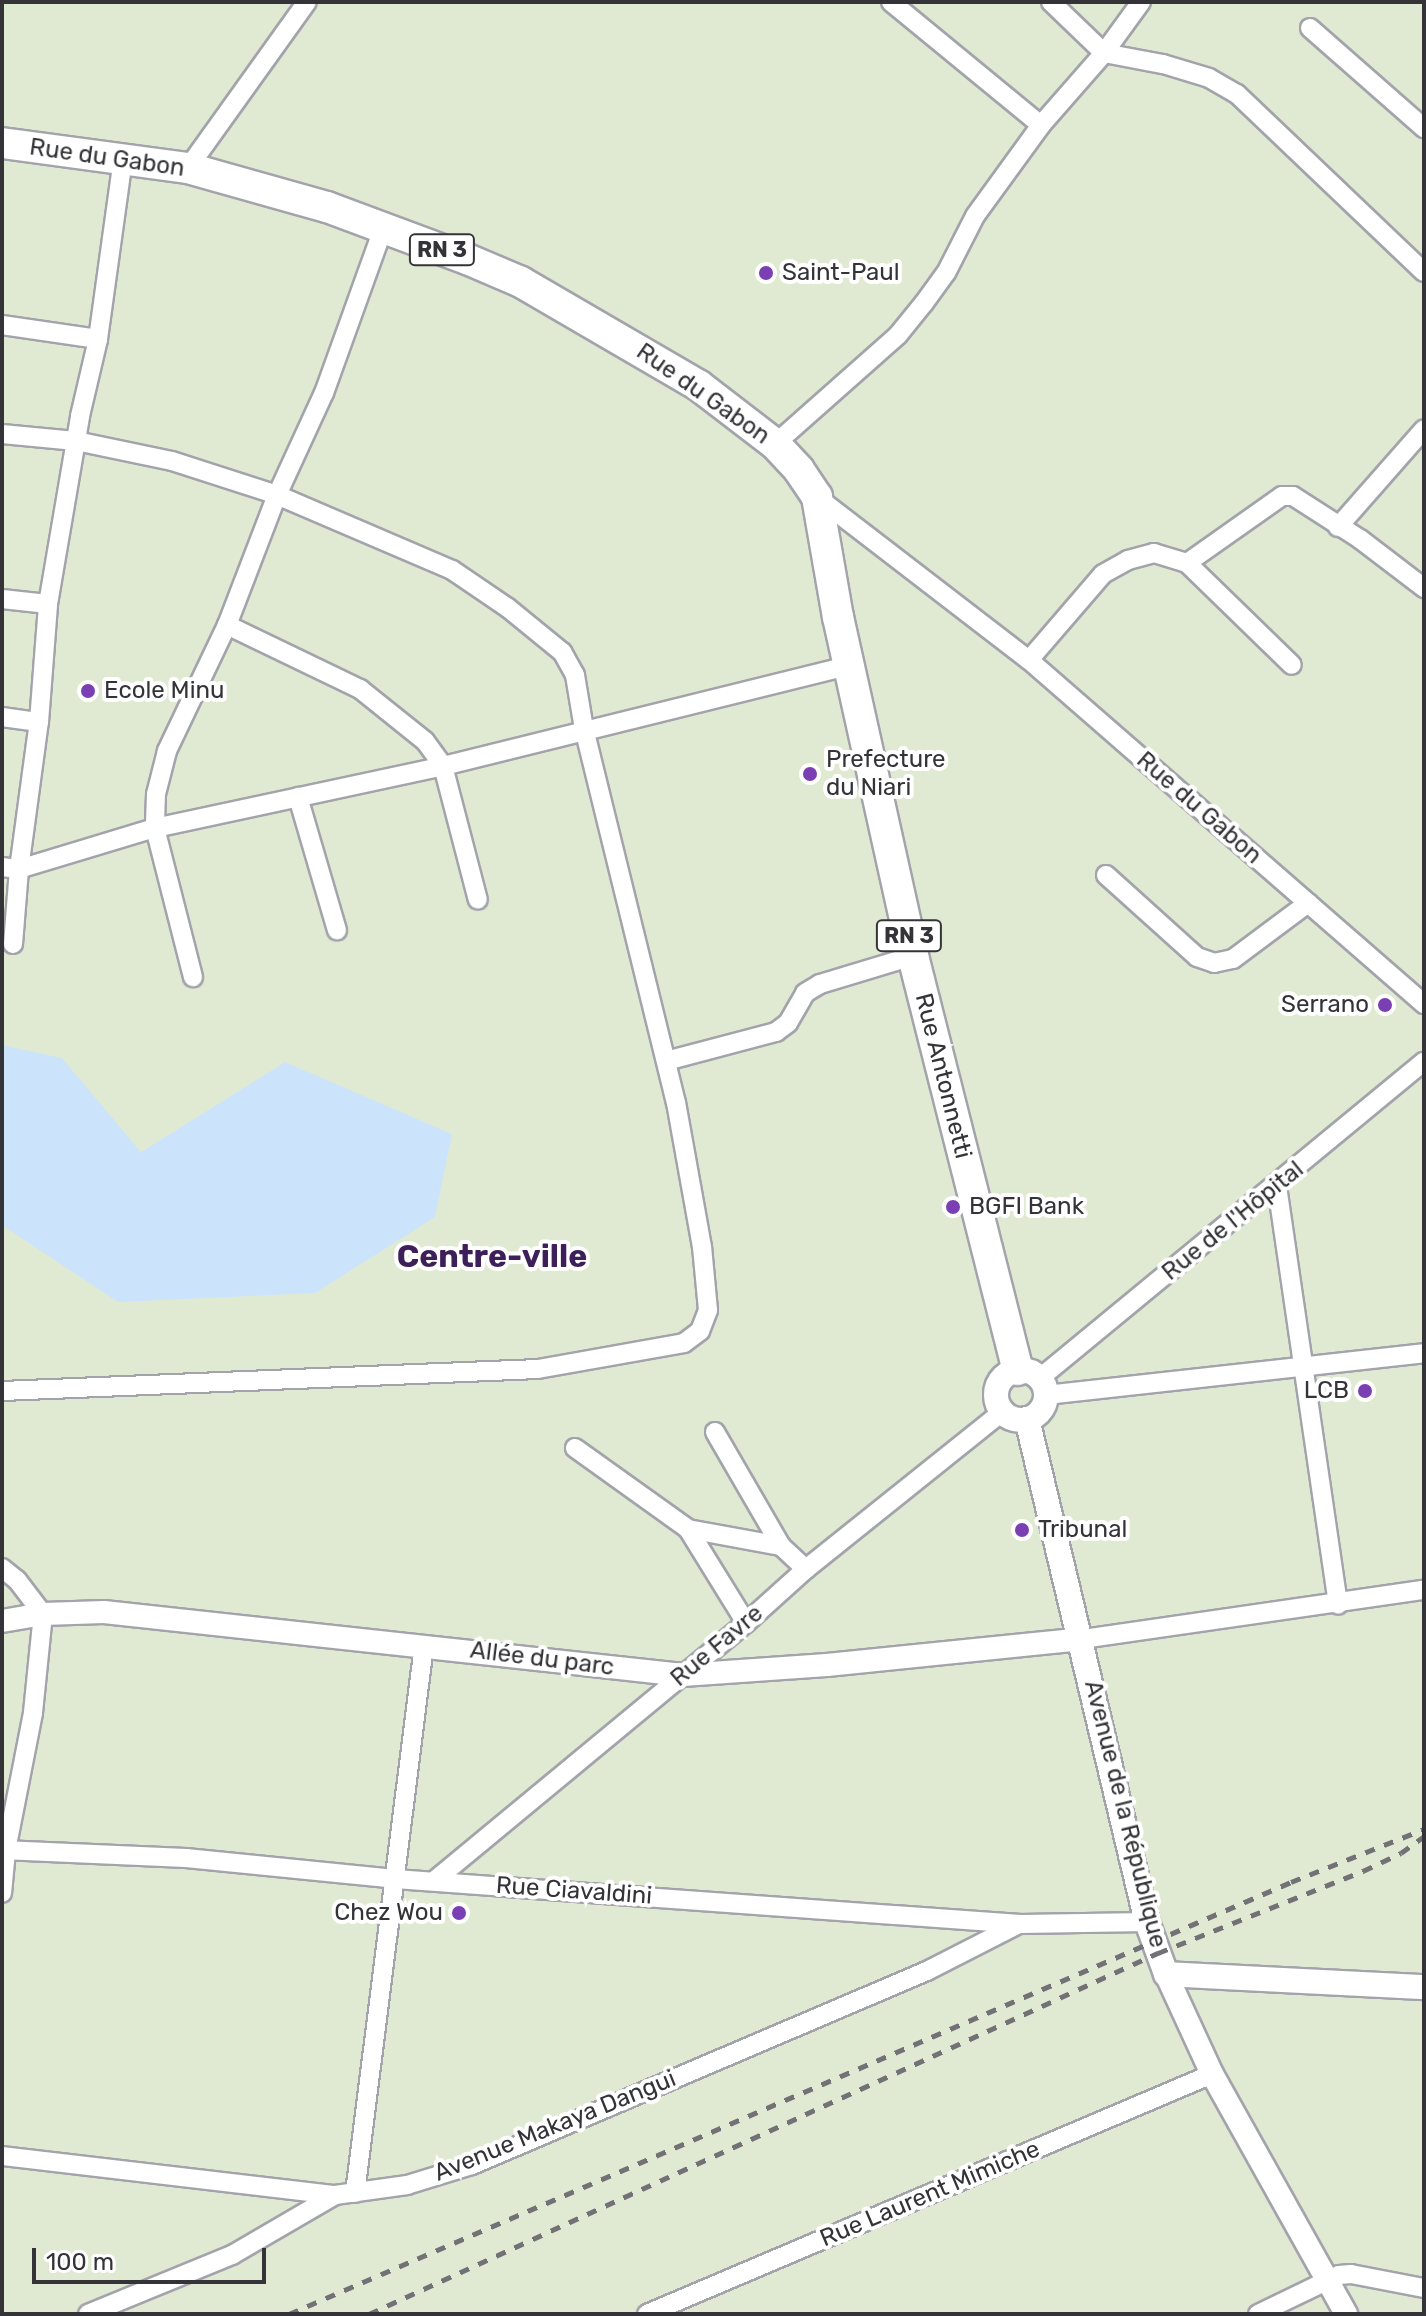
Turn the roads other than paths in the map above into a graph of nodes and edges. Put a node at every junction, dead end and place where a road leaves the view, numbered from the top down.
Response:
1 (307, 2) edge
2 (891, 2) edge
3 (1051, 2) edge
4 (1141, 2) edge
5 (1310, 28) dead end
6 (1104, 53) junction
7 (1041, 125) junction
8 (1424, 128) edge
9 (2, 143) edge
10 (123, 159) junction
11 (188, 168) junction
12 (383, 229) junction
13 (1424, 272) edge
14 (2, 325) edge
15 (98, 339) junction
16 (1424, 429) edge
17 (2, 434) edge
18 (76, 441) junction
19 (775, 444) junction
20 (277, 495) junction
21 (817, 497) junction
22 (1338, 527) junction
23 (1187, 563) junction
24 (1424, 588) edge
25 (2, 599) edge
26 (48, 604) junction
27 (227, 625) junction
28 (1029, 660) junction
29 (850, 665) junction
30 (1292, 665) dead end
31 (2, 717) edge
32 (39, 722) junction
33 (584, 729) junction
34 (443, 766) junction
35 (298, 797) junction
36 (155, 828) junction
37 (10, 868) edge
38 (1106, 875) dead end
39 (478, 900) dead end
40 (1308, 903) junction
41 (337, 930) dead end
42 (13, 944) dead end
43 (913, 956) junction
44 (193, 977) dead end
45 (1424, 1004) edge
46 (666, 1061) junction
47 (1424, 1062) edge
48 (1277, 1186) junction
49 (1424, 1353) edge
50 (1302, 1368) junction
51 (1035, 1381) junction
52 (2, 1391) edge
53 (1002, 1412) junction
54 (1027, 1419) junction
55 (715, 1432) dead end
56 (575, 1448) dead end
57 (688, 1529) junction
58 (781, 1546) junction
59 (2, 1568) edge
60 (806, 1569) junction
61 (1424, 1590) edge
62 (1338, 1605) junction
63 (43, 1614) junction
64 (2, 1621) edge
65 (746, 1623) junction
66 (1082, 1639) junction
67 (424, 1645) junction
68 (683, 1675) junction
69 (4, 1850) edge
70 (395, 1879) junction
71 (434, 1881) junction
72 (2, 1893) edge
73 (1147, 1922) junction
74 (1020, 1924) junction
75 (1166, 1974) junction
76 (1424, 1987) edge
77 (1212, 2074) junction
78 (2, 2156) edge
79 (355, 2193) junction
80 (335, 2195) junction
81 (1327, 2279) junction
82 (1424, 2288) edge
83 (88, 2314) edge
84 (647, 2314) edge
85 (1258, 2314) edge
86 (1346, 2314) edge

1 - 11 street
2 - 7 street
3 - 6 street
4 - 6 street
5 - 8 street
6 - 7 street
6 - 13 street
7 - 19 street
9 - 10 highway, Rue du Gabon / RN 3
10 - 11 highway, Rue du Gabon / RN 3
10 - 15 street
11 - 12 highway, Rue du Gabon / RN 3
12 - 19 highway, Rue du Gabon / RN 3
12 - 20 street
14 - 15 street
15 - 18 street
16 - 22 street
17 - 18 street
18 - 20 street
18 - 26 street
19 - 21 highway, Rue du Gabon / RN 3
20 - 27 street
20 - 33 street
21 - 28 street, Rue du Gabon
21 - 29 highway, Rue Antonnetti / RN 3
22 - 23 street
22 - 24 street
23 - 28 street
23 - 30 street
25 - 26 street
26 - 32 street
27 - 34 street
27 - 36 street
28 - 40 street, Rue du Gabon
29 - 33 street
29 - 43 highway, Rue Antonnetti / RN 3
31 - 32 street
32 - 37 street
33 - 34 street
33 - 46 street
34 - 35 street
34 - 39 street
35 - 36 street
35 - 41 street
36 - 37 street
36 - 44 street
37 - 42 street
38 - 40 street
40 - 45 street, Rue du Gabon
43 - 46 street
43 - 51 highway, Rue Antonnetti / RN 3
46 - 52 street
47 - 48 street, Rue de l'Hôpital
48 - 50 street
48 - 51 street, Rue de l'Hôpital
49 - 50 street
50 - 51 street
50 - 62 street
51 - 53 main road
51 - 54 main road
53 - 54 main road
53 - 60 street, Rue Favre
54 - 66 main road, Avenue de la République
55 - 58 street
56 - 57 street
57 - 58 street
57 - 65 street
58 - 60 street
59 - 63 street
60 - 65 street, Rue Favre
61 - 62 street
62 - 66 street
63 - 64 street, Allée du parc
63 - 67 street, Allée du parc
63 - 69 street
65 - 68 street, Rue Favre
66 - 68 street, Allée du parc
66 - 73 main road, Avenue de la République
67 - 68 street, Allée du parc
67 - 70 street
68 - 71 street, Rue Favre
69 - 70 street, Rue Ciavaldini
69 - 72 street
70 - 71 street, Rue Ciavaldini
70 - 79 street
71 - 74 street, Rue Ciavaldini
73 - 74 street, Rue Ciavaldini
73 - 75 main road, Avenue de la République
74 - 79 street, Avenue Makaya Dangui
75 - 76 main road
75 - 77 street, Avenue de la République
77 - 81 street, Avenue de la République
77 - 84 street, Rue Laurent Mimiche
78 - 80 street
79 - 80 street, Avenue Makaya Dangui
80 - 83 street, Avenue Makaya Dangui
81 - 82 street
81 - 85 street
81 - 86 street, Avenue de la République

